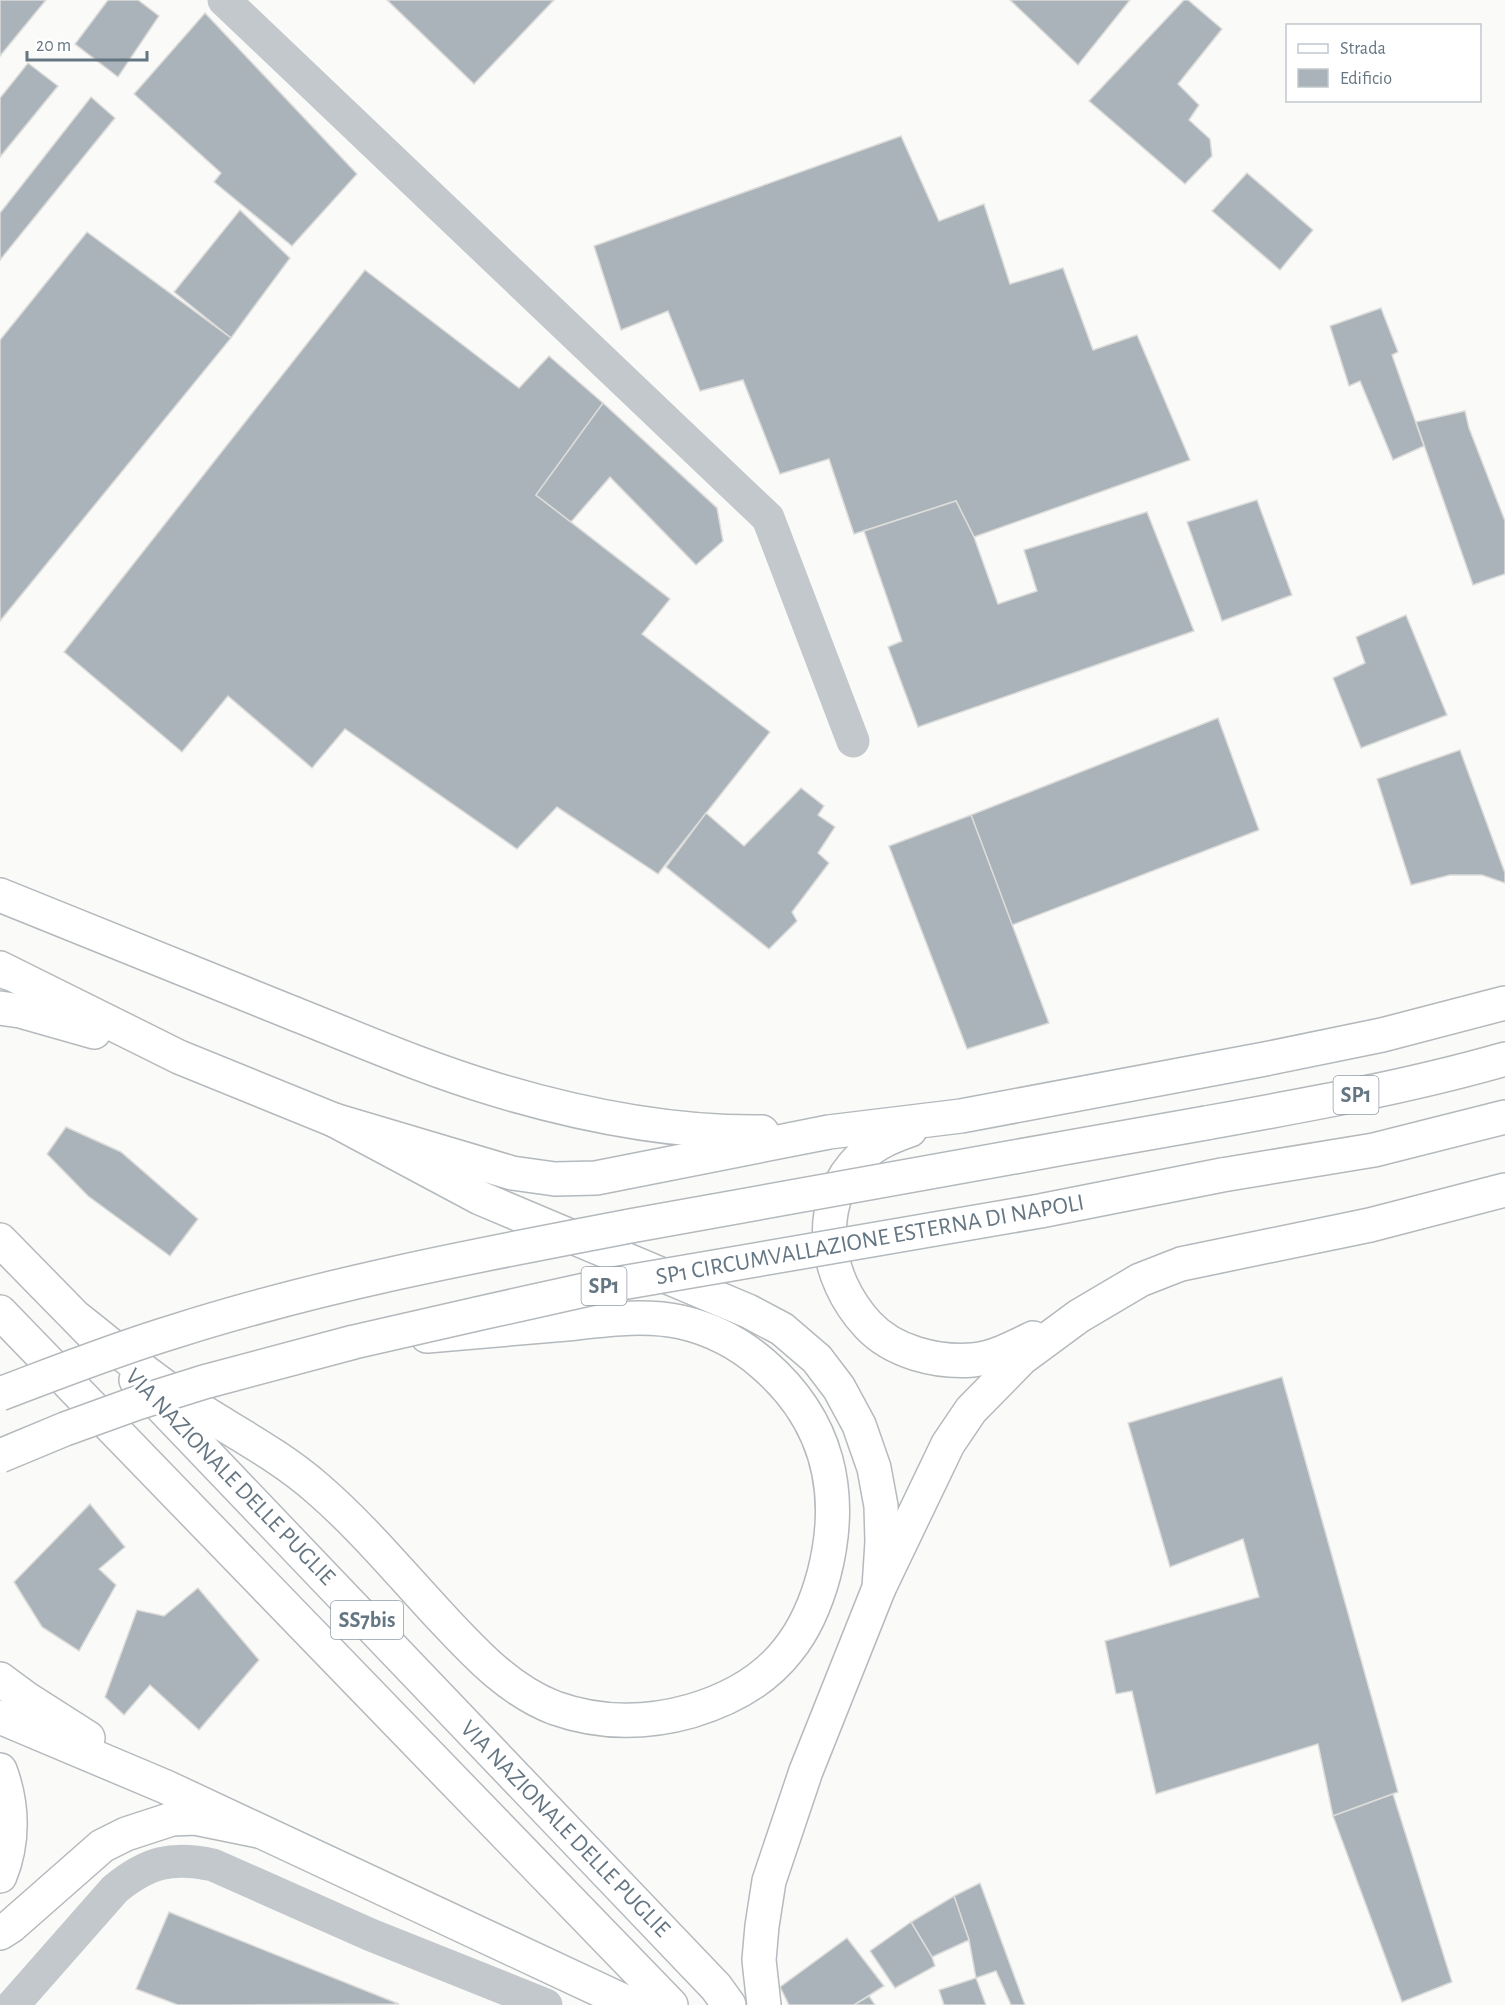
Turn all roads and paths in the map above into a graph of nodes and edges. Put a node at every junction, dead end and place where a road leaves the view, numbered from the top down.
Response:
1 (224, 0) edge
2 (853, 741) dead end
3 (0, 895) edge
4 (3, 971) edge
5 (1505, 1003) edge
6 (0, 1008) edge
7 (179, 1057) junction
8 (1505, 1059) edge
9 (320, 1114) junction
10 (961, 1116) junction
11 (1505, 1117) edge
12 (830, 1132) junction
13 (1505, 1190) edge
14 (0, 1240) edge
15 (0, 1312) edge
16 (1079, 1316) junction
17 (78, 1319) junction
18 (354, 1342) junction
19 (0, 1394) edge
20 (0, 1456) edge
21 (879, 1588) junction
22 (0, 1679) edge
23 (0, 1717) edge
24 (0, 1770) edge
25 (166, 1787) junction
26 (259, 1831) junction
27 (0, 1876) edge
28 (0, 1933) edge
29 (13, 2005) edge
30 (546, 2005) edge
31 (632, 2005) edge
32 (671, 2005) edge
33 (729, 2005) edge
34 (764, 2005) edge

1 - 2 street
3 - 12 main road
4 - 7 main road
5 - 10 main road
6 - 7 main road
7 - 9 main road
8 - 19 main road, SP1, bridge
9 - 12 main road
9 - 21 main road
10 - 12 main road
10 - 16 main road
11 - 18 main road, SP1 CIRCUMVALLAZIONE ESTERNA DI NAPOLI / SP1, bridge
13 - 16 main road
14 - 17 main road, VIA NAZIONALE DELLE PUGLIE / SS7bis
15 - 32 main road, VIA NAZIONALE DELLE PUGLIE / SS7bis
16 - 21 main road
17 - 18 main road, bridge
17 - 33 main road, VIA NAZIONALE DELLE PUGLIE / SS7bis
18 - 20 main road, SP1 CIRCUMVALLAZIONE ESTERNA DI NAPOLI / SP1, bridge
21 - 34 main road
22 - 25 main road
23 - 25 main road
24 - 27 main road
25 - 26 main road
26 - 28 main road
26 - 31 main road
29 - 30 street

